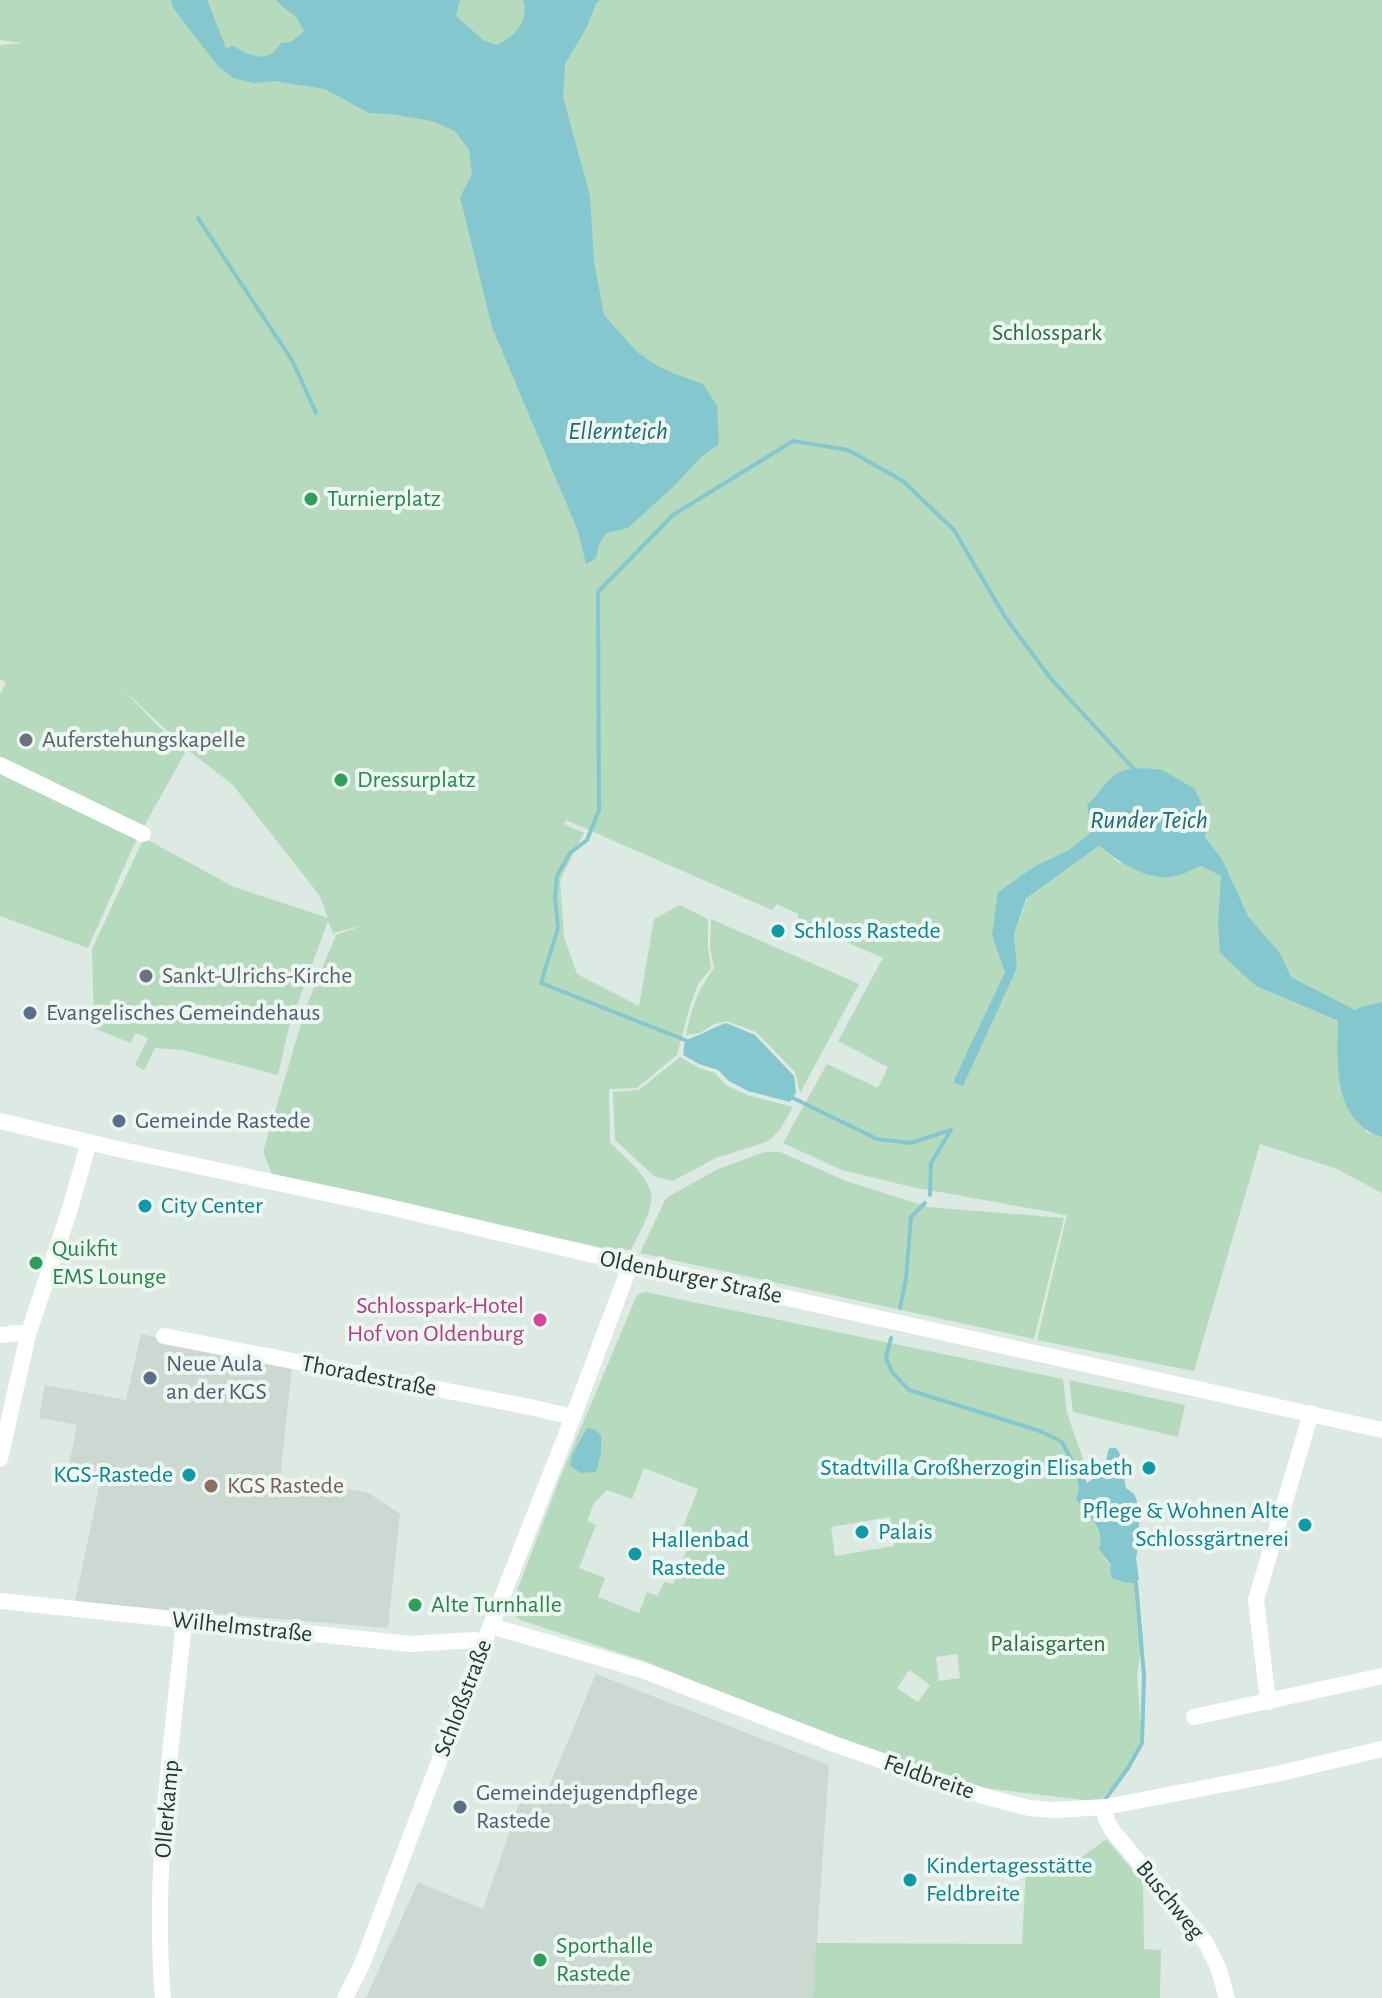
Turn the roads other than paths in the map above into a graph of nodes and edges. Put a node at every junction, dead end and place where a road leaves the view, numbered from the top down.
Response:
1 (0, 765) edge
2 (143, 834) dead end
3 (0, 1121) edge
4 (89, 1142) junction
5 (631, 1263) junction
6 (0, 1335) edge
7 (28, 1335) junction
8 (164, 1336) dead end
9 (1311, 1413) junction
10 (573, 1417) junction
11 (1382, 1430) edge
12 (0, 1459) edge
13 (0, 1601) edge
14 (184, 1621) junction
15 (491, 1626) junction
16 (484, 1643) junction
17 (1382, 1676) edge
18 (1268, 1702) junction
19 (1194, 1717) dead end
20 (1382, 1749) edge
21 (1105, 1807) junction
22 (163, 1998) edge
23 (345, 1998) edge
24 (1227, 1998) edge

1 - 2 street
3 - 4 street, Oldenburger Straße
4 - 5 street, Oldenburger Straße
4 - 7 street
5 - 9 street, Oldenburger Straße
5 - 10 street, Schloßstraße
6 - 7 street
7 - 12 street
8 - 10 street, Thoradestraße
9 - 11 street, Oldenburger Straße
9 - 18 street
10 - 15 street, Schloßstraße
13 - 14 street, Wilhelmstraße
14 - 16 street, Wilhelmstraße
14 - 22 street, Ollerkamp
15 - 16 street, Schloßstraße
15 - 21 street, Feldbreite
16 - 23 street, Schloßstraße
17 - 18 street
18 - 19 street
20 - 21 street, Feldbreite
21 - 24 street, Buschweg

